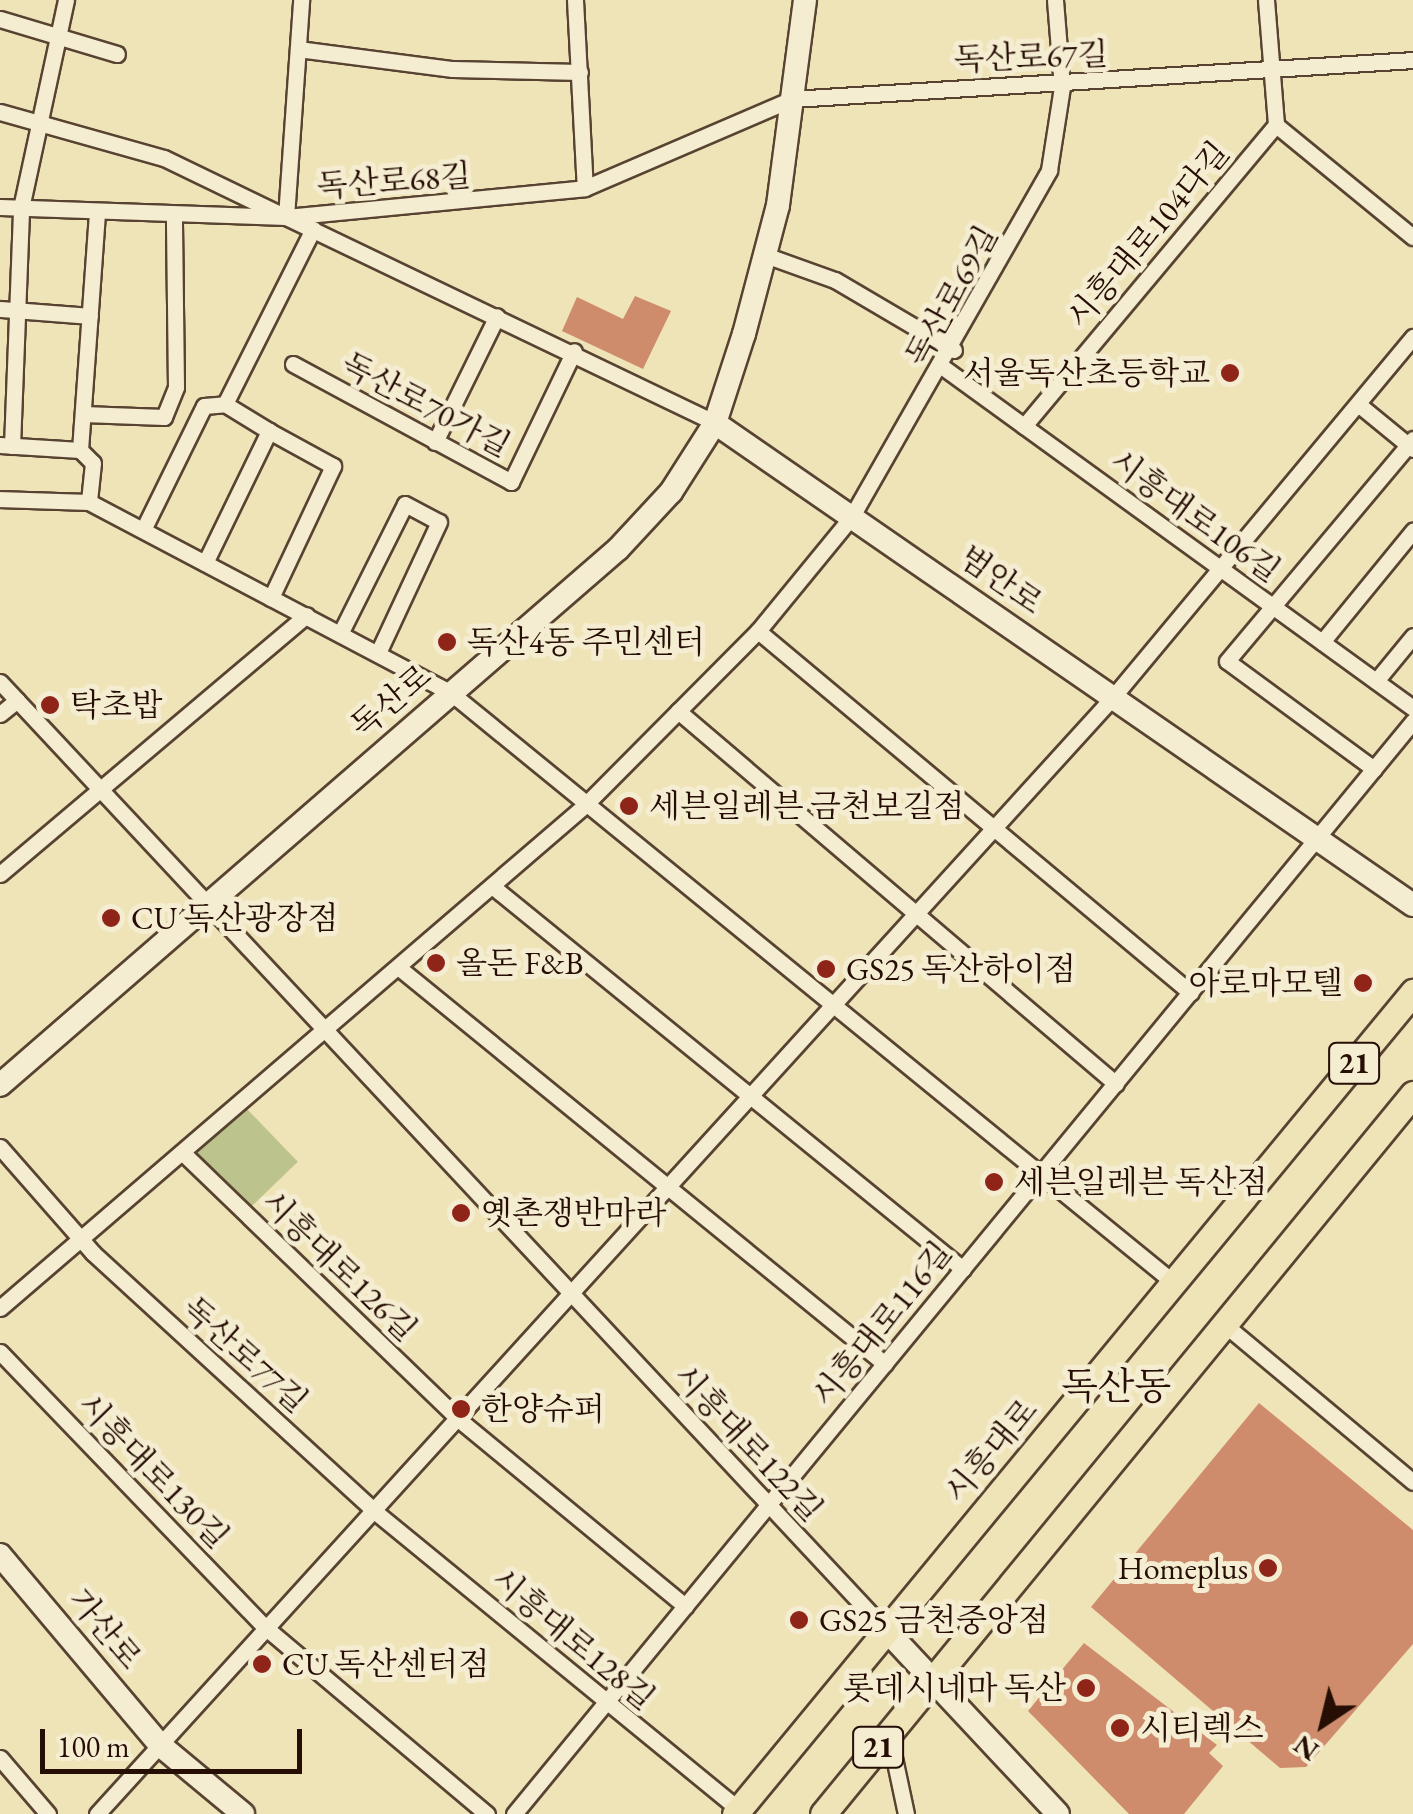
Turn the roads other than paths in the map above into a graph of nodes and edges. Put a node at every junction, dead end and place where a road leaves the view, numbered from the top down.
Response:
1 (66, 0) edge
2 (301, 0) edge
3 (575, 0) edge
4 (805, 0) edge
5 (1056, 0) edge
6 (1266, 0) edge
7 (0, 19) edge
8 (57, 36) junction
9 (298, 49) junction
10 (118, 54) dead end
11 (1413, 60) edge
12 (1272, 70) junction
13 (580, 72) junction
14 (1062, 87) junction
15 (792, 99) junction
16 (0, 112) edge
17 (1276, 125) junction
18 (34, 126) junction
19 (585, 188) junction
20 (0, 207) edge
21 (21, 208) junction
22 (97, 212) junction
23 (286, 216) junction
24 (174, 217) junction
25 (313, 229) junction
26 (1413, 237) edge
27 (765, 255) junction
28 (8, 309) edge
29 (90, 316) junction
30 (496, 316) junction
31 (1413, 337) edge
32 (954, 350) junction
33 (574, 351) junction
34 (293, 364) dead end
35 (944, 368) junction
36 (224, 404) junction
37 (1358, 404) junction
38 (83, 414) junction
39 (715, 423) junction
40 (1024, 426) junction
41 (270, 431) junction
42 (436, 442) junction
43 (1411, 444) edge
44 (6, 445) edge
45 (80, 450) junction
46 (0, 499) edge
47 (89, 502) junction
48 (852, 516) junction
49 (143, 530) junction
50 (1413, 530) edge
51 (205, 562) junction
52 (1220, 568) junction
53 (272, 598) junction
54 (1272, 606) junction
55 (306, 616) junction
56 (758, 631) junction
57 (340, 634) junction
58 (1413, 636) edge
59 (1322, 642) junction
60 (378, 653) junction
61 (1376, 681) junction
62 (0, 682) edge
63 (451, 693) junction
64 (1113, 697) junction
65 (8, 700) edge
66 (1413, 708) edge
67 (678, 712) junction
68 (0, 714) edge
69 (1413, 721) edge
70 (1374, 770) junction
71 (100, 790) junction
72 (584, 806) junction
73 (993, 828) junction
74 (1318, 839) junction
75 (0, 874) edge
76 (492, 886) junction
77 (203, 903) junction
78 (1413, 905) edge
79 (916, 913) junction
80 (398, 968) junction
81 (1191, 992) junction
82 (1413, 992) edge
83 (831, 1007) junction
84 (324, 1032) junction
85 (1116, 1084) junction
86 (0, 1085) edge
87 (1413, 1094) edge
88 (750, 1096) junction
89 (0, 1147) edge
90 (183, 1153) junction
91 (1038, 1177) junction
92 (667, 1186) junction
93 (80, 1240) junction
94 (963, 1269) junction
95 (1173, 1282) junction
96 (570, 1294) junction
97 (0, 1308) edge
98 (1224, 1324) junction
99 (0, 1352) edge
100 (885, 1364) junction
101 (457, 1418) junction
102 (1413, 1482) edge
103 (768, 1505) junction
104 (373, 1510) junction
105 (0, 1555) edge
106 (685, 1606) junction
107 (266, 1628) junction
108 (885, 1629) junction
109 (933, 1680) junction
110 (606, 1703) junction
111 (889, 1734) junction
112 (160, 1745) junction
113 (0, 1758) edge
114 (737, 1812) edge
115 (48, 1814) edge
116 (97, 1814) edge
117 (243, 1814) edge
118 (487, 1814) edge
119 (514, 1814) edge
120 (823, 1814) edge
121 (906, 1814) edge
122 (1058, 1814) edge

1 - 8 street
2 - 9 street
3 - 13 street
4 - 15 main road, 독산로
5 - 14 street, 독산로69길
6 - 12 street
7 - 8 street
8 - 10 street
8 - 18 street
9 - 13 street
9 - 23 street
11 - 12 street, 독산로67길
12 - 14 street, 독산로67길
12 - 17 street
13 - 19 street
14 - 15 street, 독산로67길
14 - 32 street, 독산로69길
15 - 19 street, 독산로68길
15 - 27 main road, 독산로
16 - 18 street, 독산로68길
17 - 26 street
17 - 40 street, 시흥대로104다길
18 - 21 street
18 - 23 street, 독산로68길
19 - 23 street, 독산로68길
20 - 21 street
21 - 22 street
21 - 28 street
22 - 24 street
22 - 29 street
23 - 24 street
23 - 25 street
24 - 38 street
25 - 30 street
25 - 36 street
27 - 32 street
27 - 39 main road, 독산로
28 - 29 street
28 - 44 street
29 - 38 street
30 - 33 street
30 - 42 street
31 - 37 street
32 - 35 street, 독산로69길
33 - 39 street
33 - 42 street, 독산로70가길
34 - 42 street, 독산로70가길
35 - 40 street, 시흥대로106길
35 - 48 street, 독산로69길
36 - 41 street
36 - 49 street
37 - 43 street
37 - 52 street
38 - 45 street
39 - 48 main road, 범안로
39 - 63 main road, 독산로
40 - 52 street, 시흥대로106길
41 - 51 street
41 - 53 street
43 - 54 street
44 - 45 street
45 - 47 street
46 - 47 street
47 - 49 street
48 - 56 street
48 - 64 main road, 범안로
49 - 51 street
50 - 59 street
51 - 53 street
52 - 54 street, 시흥대로106길
52 - 64 street
53 - 55 street
54 - 59 street, 시흥대로106길
54 - 70 street
55 - 57 street
55 - 71 street
56 - 67 street
56 - 73 street
57 - 60 street
57 - 60 street
58 - 61 street
59 - 61 street, 시흥대로106길
60 - 63 street
61 - 66 street, 시흥대로106길
62 - 65 street, 시흥대로122길
63 - 72 street
63 - 77 main road, 독산로
64 - 73 street
64 - 74 main road, 범안로
65 - 68 street
65 - 71 street, 시흥대로122길
67 - 72 street
67 - 79 street
69 - 70 street
70 - 74 street
71 - 75 street
71 - 77 street, 시흥대로122길
72 - 76 street
72 - 83 street
73 - 79 street
73 - 81 street
74 - 78 main road, 범안로
74 - 81 street
76 - 80 street
76 - 88 street
77 - 84 street, 시흥대로122길
77 - 86 main road, 독산로
79 - 83 street
79 - 85 street
80 - 84 street
80 - 92 street
81 - 85 street, 시흥대로116길
82 - 95 main road, 시흥대로 / 21
83 - 88 street
83 - 91 street
84 - 90 street
84 - 96 street, 시흥대로122길
85 - 91 street, 시흥대로116길
87 - 98 main road, 21
88 - 92 street
88 - 94 street
89 - 93 street, 독산로77길
90 - 93 street
90 - 101 street, 시흥대로126길
91 - 94 street, 시흥대로116길
91 - 95 street
92 - 96 street
92 - 100 street
93 - 97 street
93 - 104 street, 독산로77길
94 - 100 street, 시흥대로116길
95 - 108 main road, 시흥대로 / 21
96 - 101 street
96 - 103 street, 시흥대로122길
98 - 102 street
98 - 109 main road, 21
99 - 107 street, 시흥대로130길
100 - 103 street, 시흥대로116길
101 - 104 street
101 - 106 street, 시흥대로126길
103 - 106 street, 시흥대로116길
103 - 108 street, 시흥대로122길
104 - 107 street
104 - 110 street, 시흥대로128길
105 - 112 main road, 가산로
106 - 110 street, 시흥대로116길
107 - 112 street
107 - 118 street, 시흥대로130길
108 - 109 main road
108 - 114 main road, 시흥대로 / 21
109 - 111 main road, 21
109 - 122 main road
110 - 114 street, 시흥대로128길
110 - 119 street, 시흥대로116길
111 - 120 main road, 21
111 - 121 street
112 - 116 street
112 - 117 main road, 가산로
113 - 115 street

